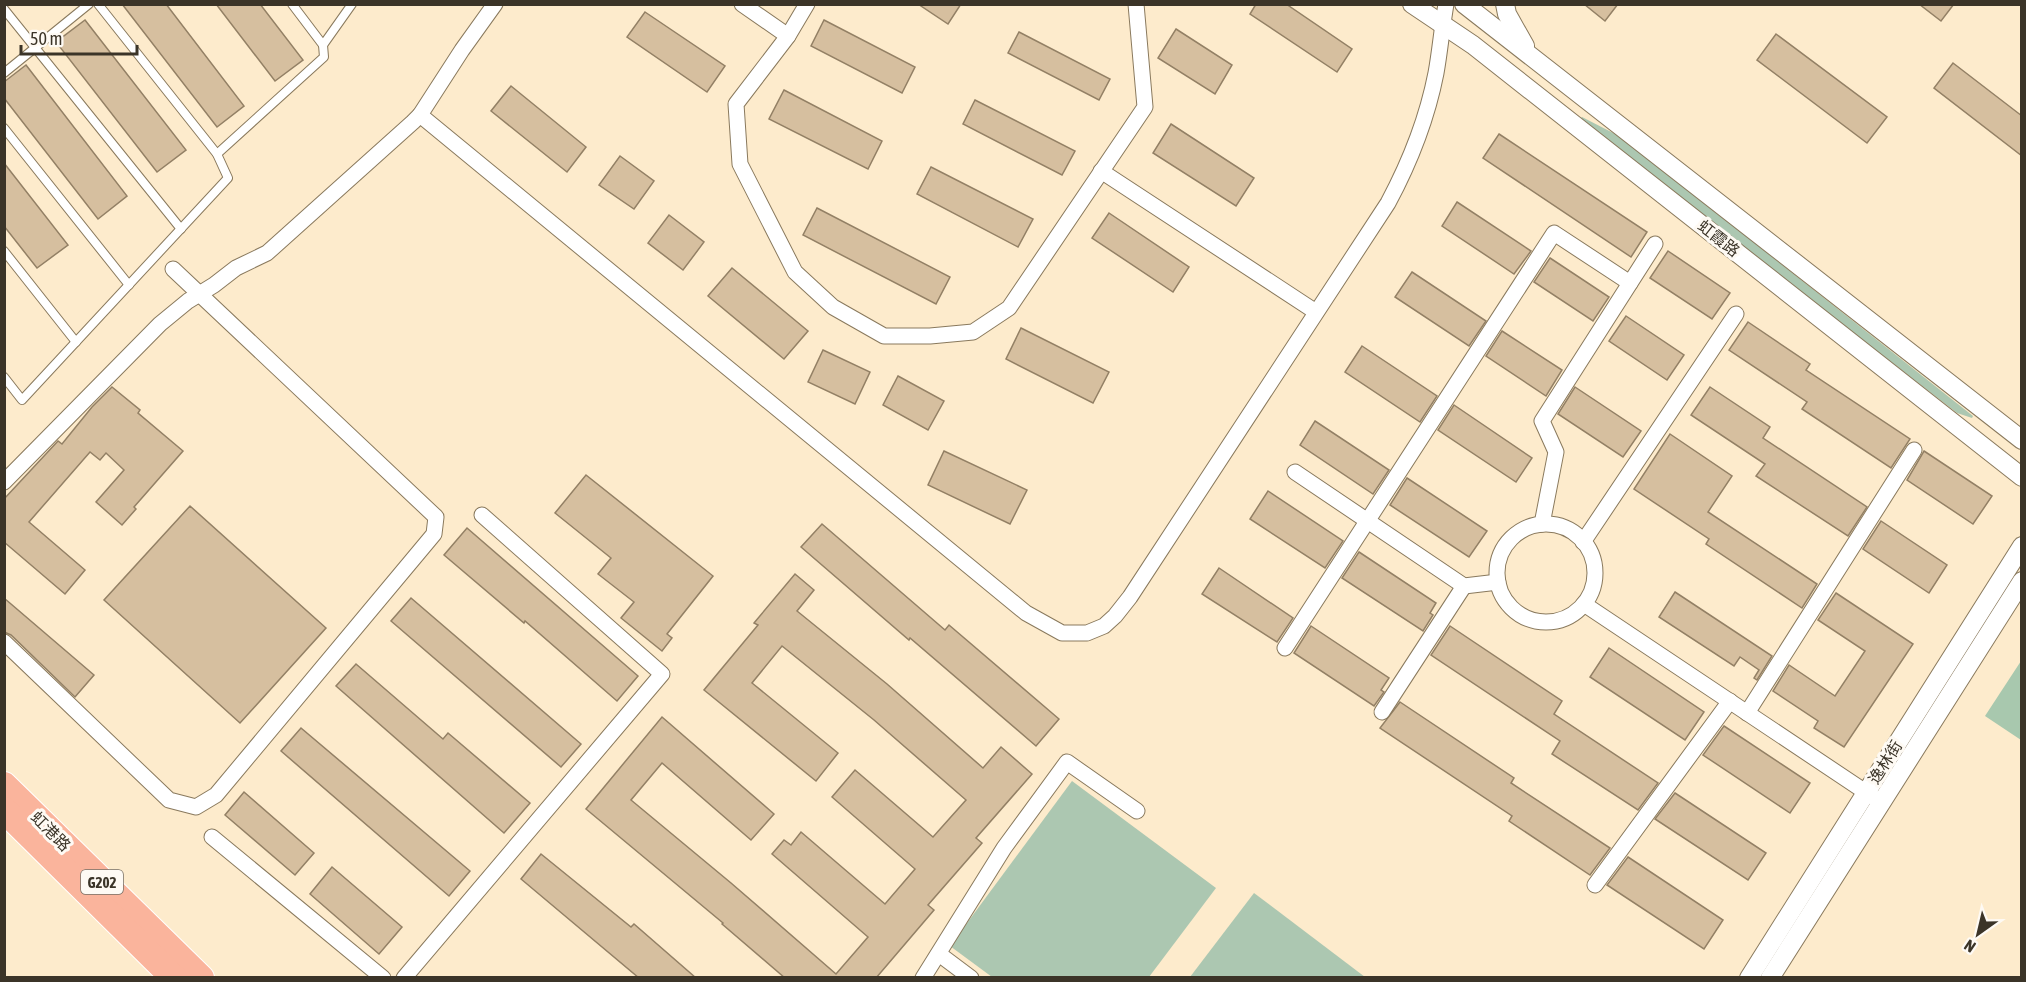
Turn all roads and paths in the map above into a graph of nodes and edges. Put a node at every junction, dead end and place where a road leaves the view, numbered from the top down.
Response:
1 (89, 4) edge
2 (98, 4) edge
3 (292, 4) edge
4 (352, 4) edge
5 (495, 4) edge
6 (742, 4) edge
7 (807, 4) edge
8 (1136, 4) edge
9 (1412, 4) edge
10 (1446, 4) edge
11 (1458, 4) edge
12 (1464, 4) edge
13 (1505, 4) edge
14 (4, 9) edge
15 (1443, 25) junction
16 (788, 36) junction
17 (323, 45) junction
18 (35, 48) junction
19 (1534, 60) junction
20 (4, 73) edge
21 (420, 115) junction
22 (4, 128) edge
23 (217, 154) junction
24 (1101, 171) junction
25 (181, 229) junction
26 (1655, 244) dead end
27 (4, 251) edge
28 (173, 269) dead end
29 (1630, 283) junction
30 (129, 285) junction
31 (200, 294) junction
32 (1316, 312) junction
33 (1736, 314) dead end
34 (76, 342) junction
35 (4, 377) edge
36 (1990, 415) junction
37 (2022, 426) edge
38 (2022, 440) edge
39 (1914, 450) dead end
40 (1295, 472) dead end
41 (2022, 477) edge
42 (4, 482) edge
43 (482, 515) dead end
44 (1368, 521) junction
45 (1542, 524) junction
46 (1583, 542) junction
47 (2022, 546) edge
48 (2022, 580) edge
49 (1498, 582) junction
50 (1464, 586) junction
51 (1584, 604) junction
52 (4, 642) edge
53 (1285, 648) dead end
54 (1730, 701) junction
55 (1382, 712) dead end
56 (1747, 713) junction
57 (4, 785) edge
58 (1873, 797) junction
59 (4, 810) edge
60 (1137, 811) dead end
61 (212, 837) dead end
62 (1594, 885) dead end
63 (939, 954) junction
64 (174, 978) edge
65 (201, 978) edge
66 (383, 978) edge
67 (404, 978) edge
68 (923, 978) edge
69 (971, 978) edge
70 (1749, 978) edge
71 (1770, 978) edge

1 - 18 lane
2 - 23 lane
3 - 17 lane
4 - 17 lane
5 - 21 street
6 - 16 street
7 - 16 street
8 - 24 street
9 - 15 street, 虹霞路
10 - 15 street
11 - 15 street
12 - 19 street, 虹霞路
13 - 19 street
14 - 18 lane
15 - 32 street
15 - 41 street, 虹霞路
16 - 24 street
17 - 23 lane
18 - 20 lane
18 - 25 lane
19 - 36 street, 虹霞路
21 - 31 street
21 - 32 street
22 - 30 lane
23 - 25 lane
24 - 32 street
25 - 30 lane
26 - 29 street
27 - 34 lane
28 - 31 street
29 - 44 street
29 - 45 street
30 - 34 lane
31 - 42 street
31 - 52 street
33 - 46 street
34 - 35 lane
36 - 37 street
36 - 38 street, 虹霞路
39 - 56 street
40 - 44 street
43 - 67 street
44 - 50 street
44 - 53 street
45 - 46 street
45 - 49 street
46 - 51 street
47 - 58 street, 逸林街
48 - 58 street, 逸林街
49 - 50 street
49 - 51 street
50 - 55 street
51 - 54 street
54 - 56 street
54 - 62 street
56 - 58 street
57 - 65 highway, 虹港路 / G202
58 - 70 street, 逸林街
58 - 71 street, 逸林街
59 - 64 highway, 虹港路 / G202
60 - 63 street
61 - 66 street
63 - 68 street
63 - 69 street

